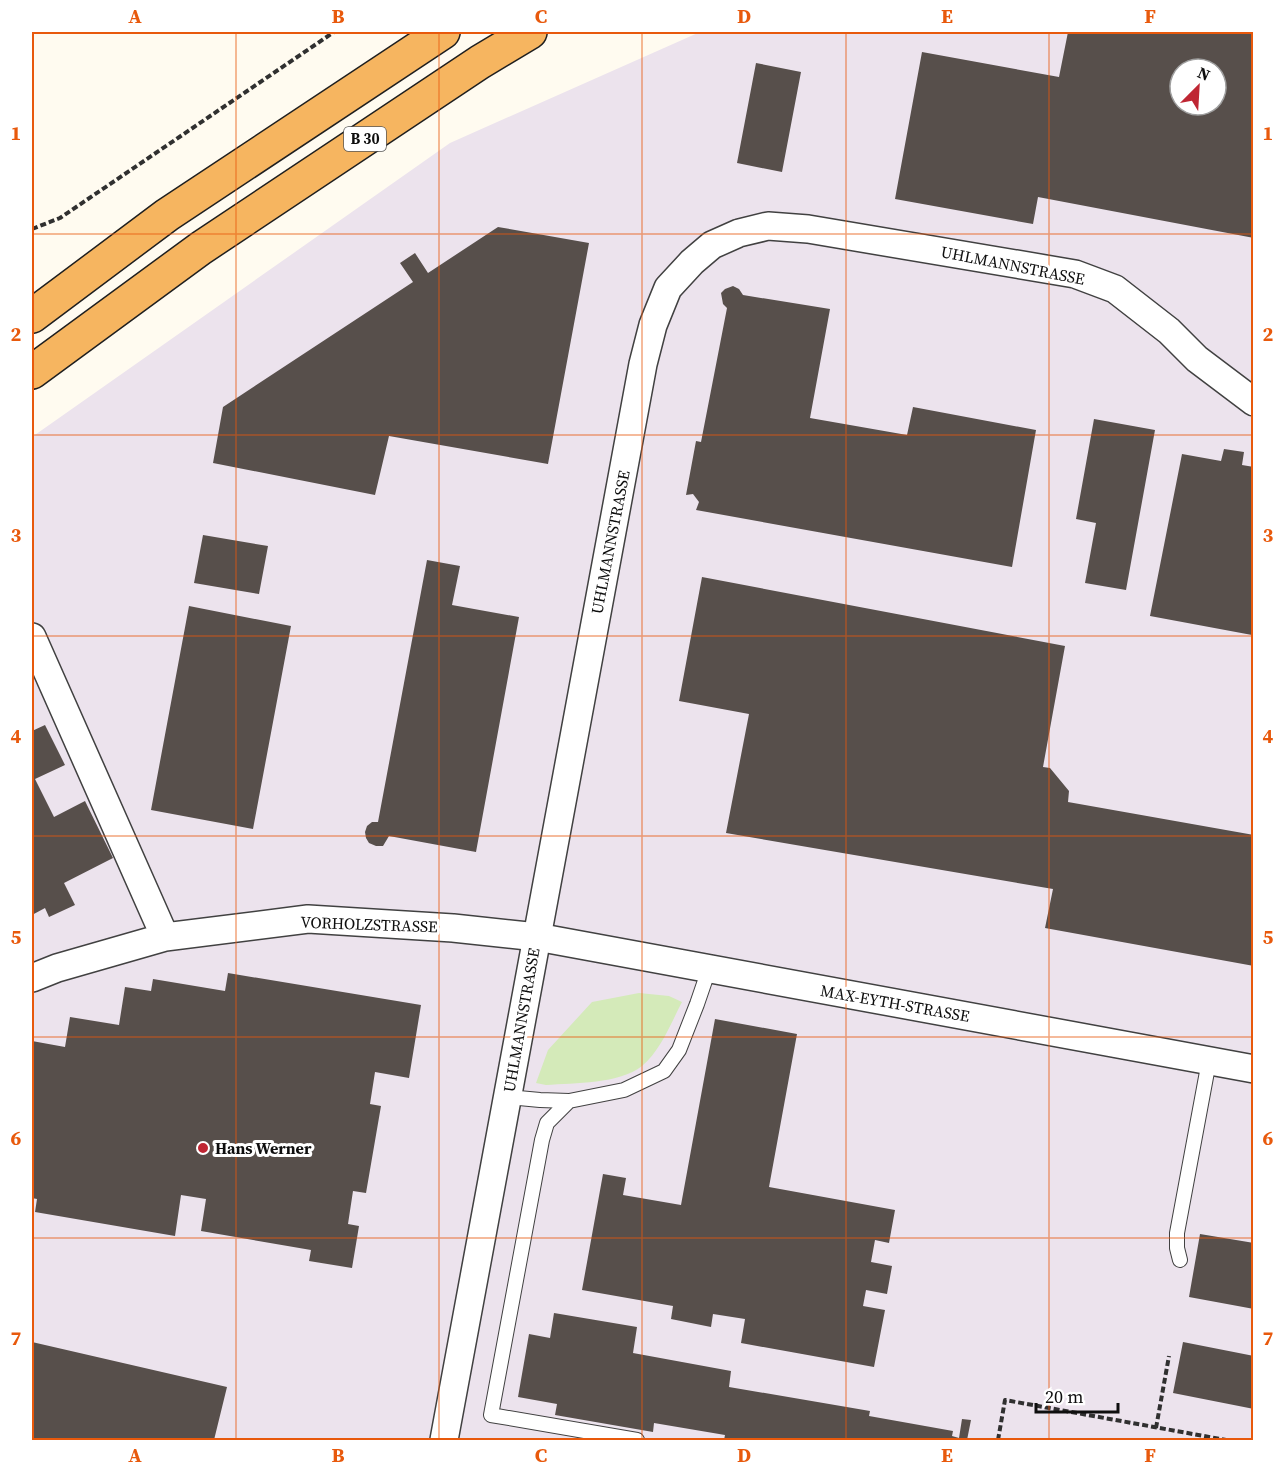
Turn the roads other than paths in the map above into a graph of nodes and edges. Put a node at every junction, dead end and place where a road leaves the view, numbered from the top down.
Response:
1 (443, 32) edge
2 (530, 32) edge
3 (32, 316) edge
4 (32, 372) edge
5 (1254, 402) edge
6 (32, 638) edge
7 (165, 937) junction
8 (537, 938) junction
9 (709, 969) junction
10 (32, 978) edge
11 (1209, 1061) junction
12 (1254, 1069) edge
13 (507, 1097) junction
14 (568, 1101) junction
15 (1180, 1260) dead end
16 (444, 1440) edge
17 (637, 1440) edge

1 - 3 highway
2 - 4 highway, B 30
5 - 8 street, UHLMANNSTRASSE
6 - 7 street
7 - 8 street, VORHOLZSTRASSE
7 - 10 street, VORHOLZSTRASSE
8 - 9 street, MAX-EYTH-STRASSE
8 - 13 street, UHLMANNSTRASSE
9 - 11 street, MAX-EYTH-STRASSE
9 - 14 lane
11 - 12 street, MAX-EYTH-STRASSE
11 - 15 lane
13 - 14 lane
13 - 16 street, UHLMANNSTRASSE
14 - 17 lane

